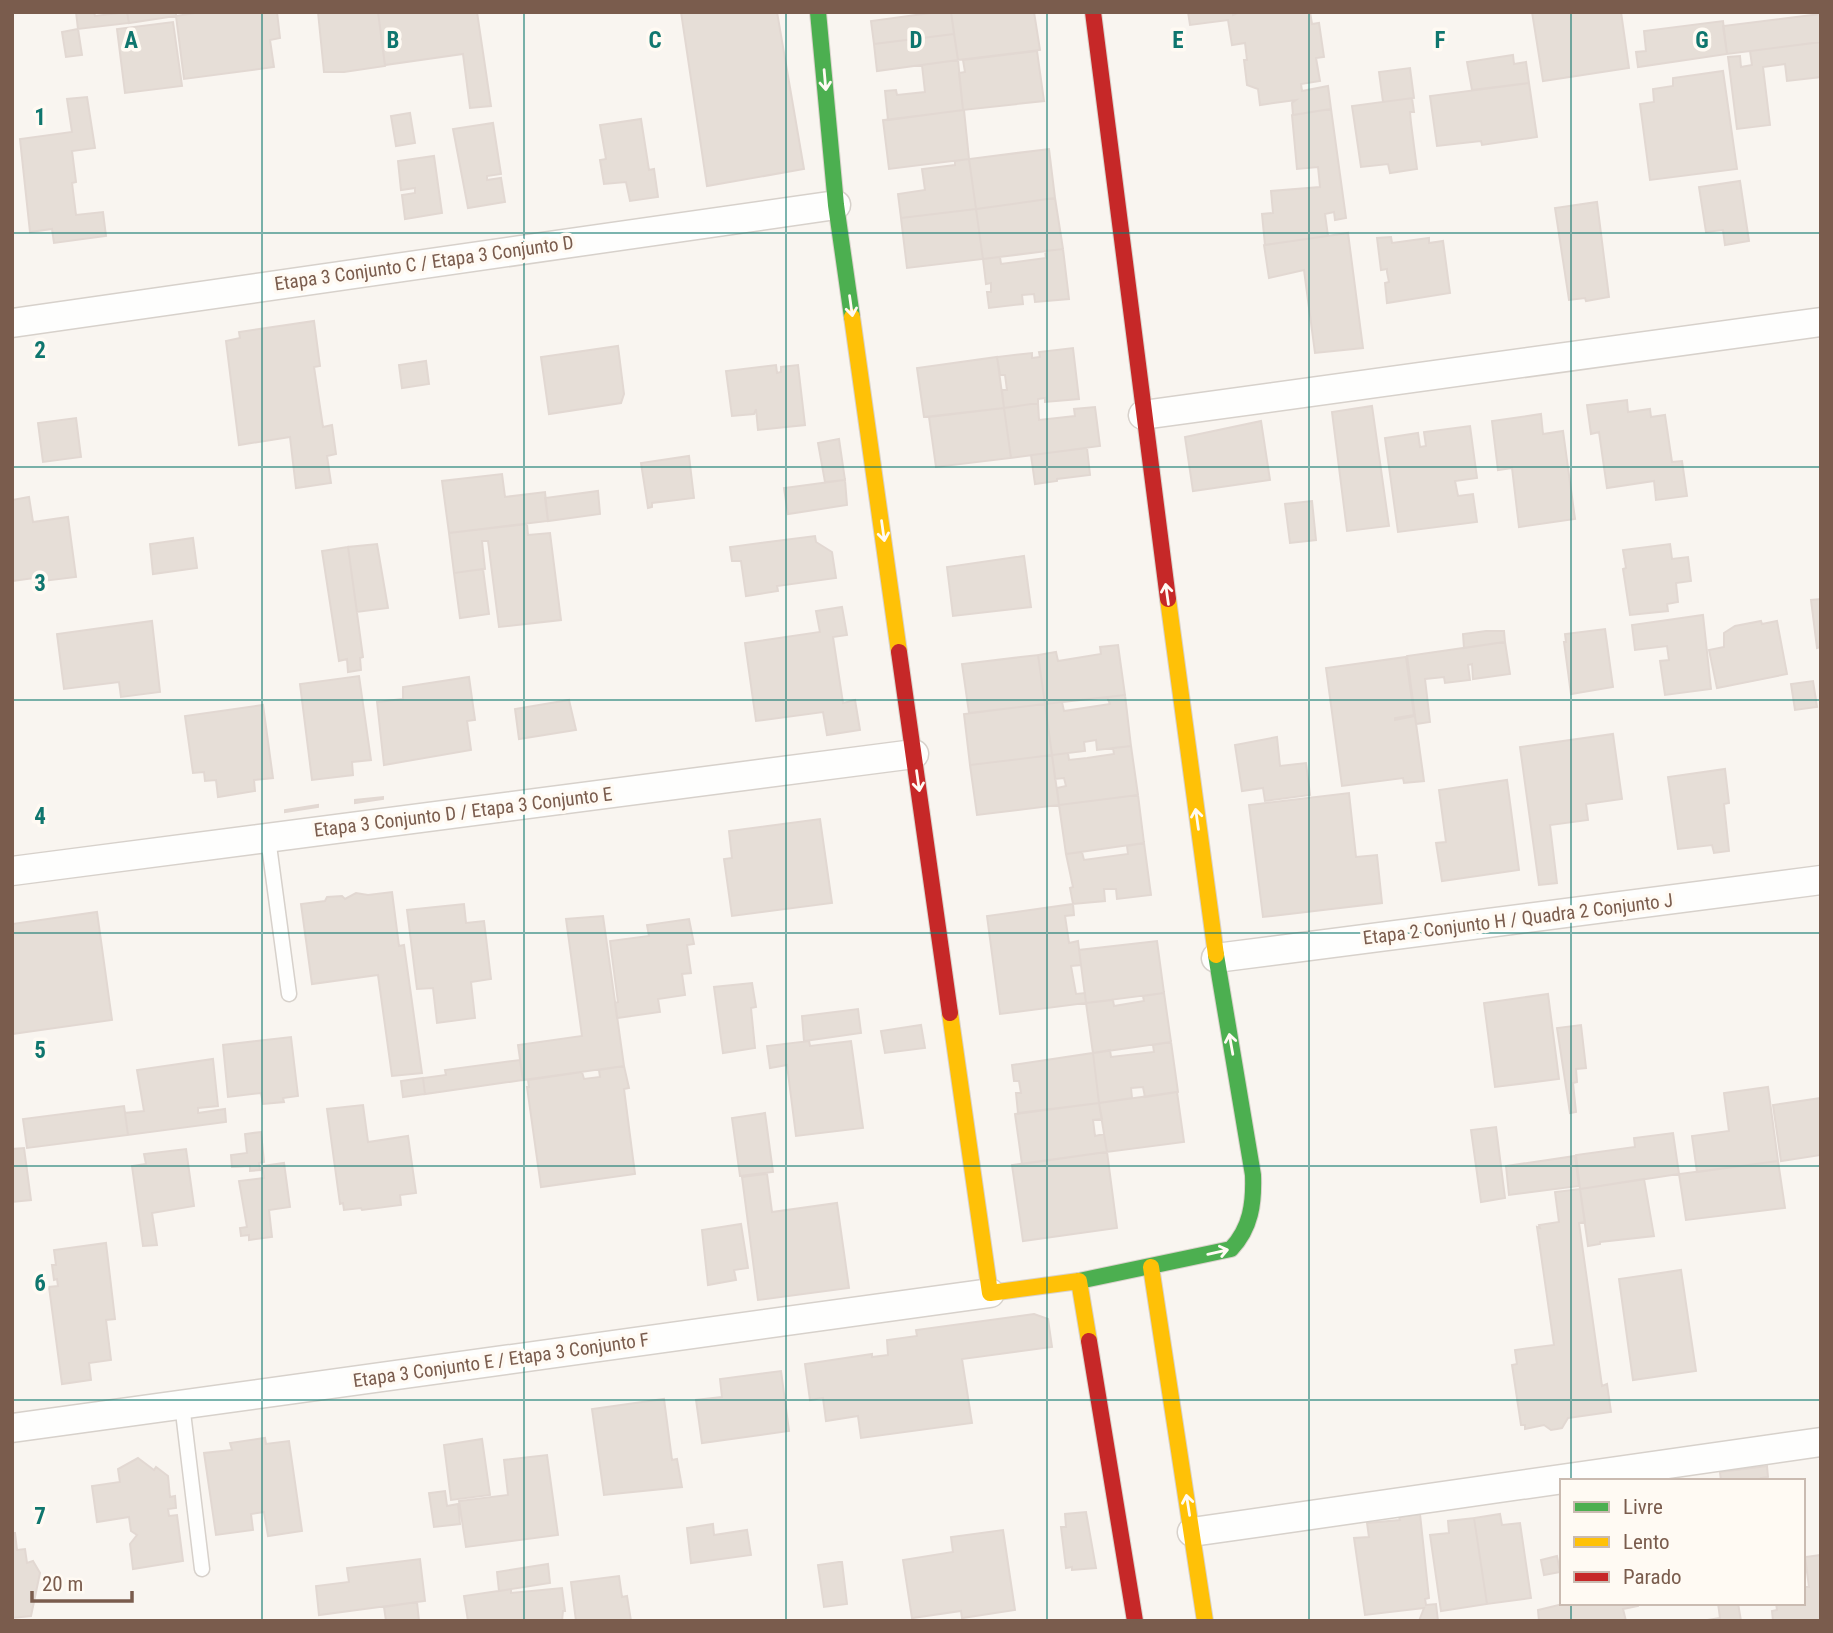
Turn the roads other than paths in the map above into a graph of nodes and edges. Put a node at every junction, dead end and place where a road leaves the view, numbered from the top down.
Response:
1 (818, 12) edge
2 (1093, 12) edge
3 (836, 205) junction
4 (1821, 322) edge
5 (12, 323) edge
6 (1143, 415) junction
7 (914, 754) junction
8 (268, 838) junction
9 (12, 871) edge
10 (1821, 880) edge
11 (1216, 958) junction
12 (289, 994) dead end
13 (1151, 1267) junction
14 (1079, 1281) junction
15 (990, 1293) junction
16 (181, 1404) junction
17 (12, 1428) edge
18 (1821, 1442) edge
19 (1560, 1479) edge
20 (1562, 1479) edge
21 (1192, 1532) junction
22 (202, 1569) dead end
23 (1135, 1621) edge
24 (1205, 1621) edge

1 -> 3 street
2 - 6 street
3 - 5 street, Etapa 3 Conjunto C / Etapa 3 Conjunto D
3 -> 7 street
4 - 6 street
11 -> 6 street
7 - 8 street, Etapa 3 Conjunto D / Etapa 3 Conjunto E
7 -> 15 street
8 - 9 street, Etapa 3 Conjunto D / Etapa 3 Conjunto E
8 - 12 lane
10 - 11 street, Etapa 2 Conjunto H / Quadra 2 Conjunto J
13 -> 11 street
13 - 14 street
21 -> 13 street
14 - 15 street
14 - 23 street
15 - 16 street, Etapa 3 Conjunto E / Etapa 3 Conjunto F
16 - 17 street, Etapa 3 Conjunto E / Etapa 3 Conjunto F
16 - 22 lane
18 - 20 street
19 - 21 street
21 - 24 street

